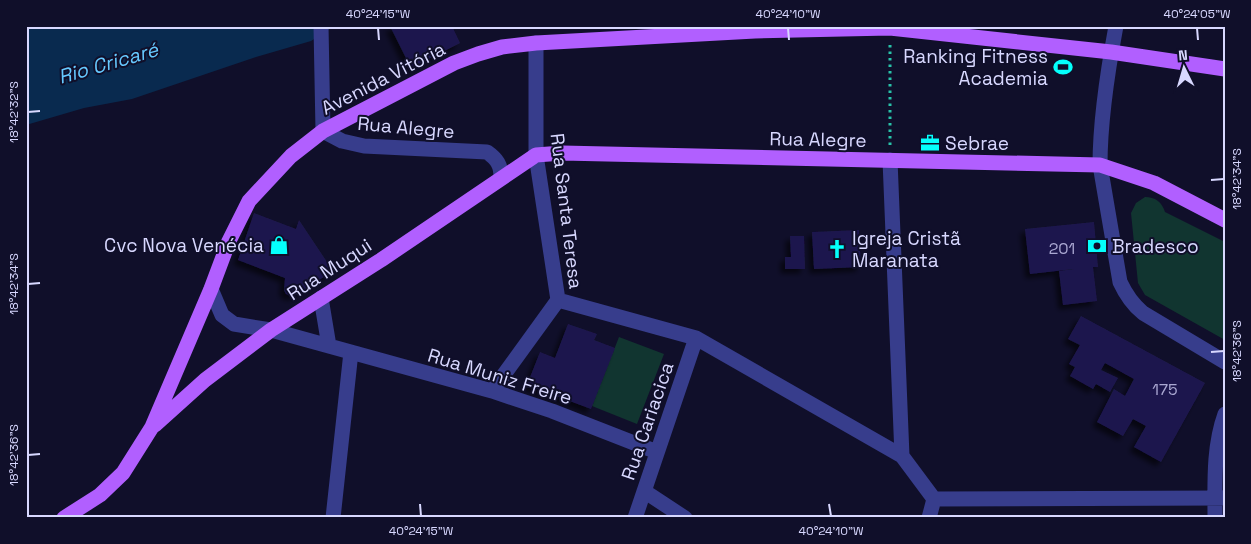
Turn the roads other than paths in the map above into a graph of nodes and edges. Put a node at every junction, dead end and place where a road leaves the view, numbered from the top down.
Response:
1 (321, 26) edge
2 (1116, 26) edge
3 (536, 44) junction
4 (1111, 52) junction
5 (1225, 68) edge
6 (323, 131) junction
7 (536, 155) junction
8 (890, 160) junction
9 (1100, 165) junction
10 (501, 177) junction
11 (1225, 220) edge
12 (211, 289) junction
13 (321, 298) junction
14 (558, 300) junction
15 (271, 330) junction
16 (696, 338) junction
17 (329, 346) junction
18 (351, 352) junction
19 (1225, 362) edge
20 (492, 391) junction
21 (1225, 414) edge
22 (152, 427) junction
23 (656, 452) junction
24 (902, 456) junction
25 (644, 491) junction
26 (1220, 498) edge
27 (934, 499) junction
28 (64, 518) edge
29 (333, 518) edge
30 (635, 518) edge
31 (685, 518) edge
32 (929, 518) edge
33 (1215, 518) edge

1 - 6 street
2 - 4 street
3 - 4 main road, Avenida Vitória
3 - 6 main road, Avenida Vitória
3 - 7 street, Rua Santa Teresa
4 - 5 main road, Avenida Vitória
4 - 9 street
6 - 10 street, Rua Alegre
6 - 12 main road, Avenida Vitória
7 - 8 main road, Rua Alegre
7 - 10 main road, Rua Muqui
7 - 14 street, Rua Santa Teresa
8 - 9 main road, Rua Alegre
8 - 24 street
9 - 11 main road, Rua Alegre
9 - 19 street
10 - 13 main road, Rua Muqui
12 - 15 street, Rua Muniz Freire
12 - 22 main road, Avenida Vitória
13 - 15 main road, Rua Muqui
13 - 17 street
14 - 16 street
14 - 20 street, Rua Santa Teresa
15 - 17 street, Rua Muniz Freire
15 - 22 main road, Rua Muqui
16 - 23 street, Rua Cariacica
16 - 24 street
17 - 18 street, Rua Muniz Freire
18 - 20 street, Rua Muniz Freire
18 - 29 street
20 - 23 street, Rua Muniz Freire
21 - 26 street
22 - 28 main road
23 - 25 street, Rua Cariacica
24 - 27 street
25 - 30 street, Rua Cariacica
25 - 31 street
26 - 27 street
26 - 33 street
27 - 32 street

